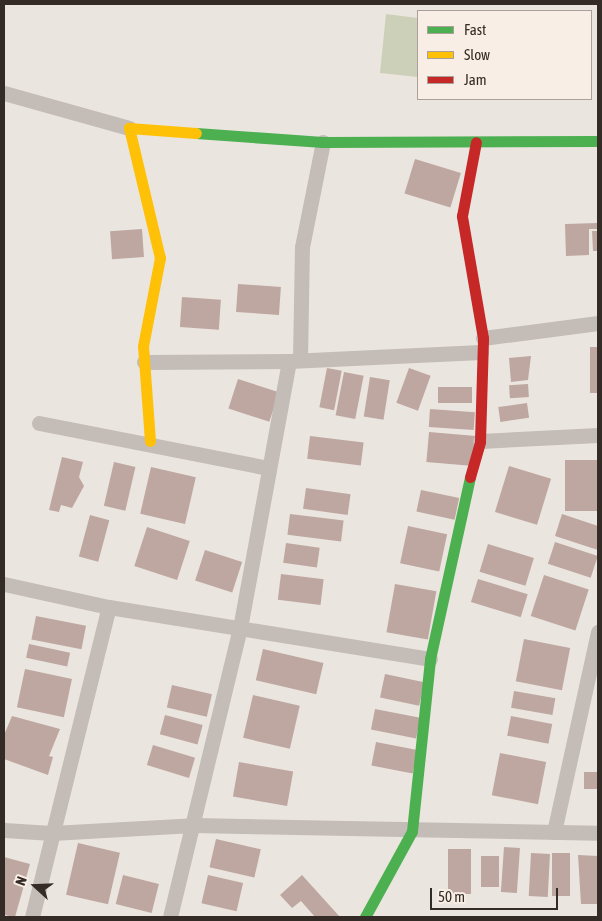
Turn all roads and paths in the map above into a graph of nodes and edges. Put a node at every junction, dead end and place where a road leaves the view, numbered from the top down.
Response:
1 (4, 93) edge
2 (129, 128) junction
3 (598, 141) edge
4 (323, 142) junction
5 (476, 142) junction
6 (598, 324) edge
7 (482, 345) junction
8 (294, 361) junction
9 (144, 362) junction
10 (39, 423) dead end
11 (598, 435) edge
12 (150, 441) junction
13 (480, 441) junction
14 (269, 468) junction
15 (4, 584) edge
16 (109, 607) junction
17 (240, 628) junction
18 (598, 632) edge
19 (430, 658) junction
20 (193, 825) junction
21 (4, 830) edge
22 (412, 831) junction
23 (554, 832) junction
24 (52, 833) junction
25 (598, 834) edge
26 (32, 917) edge
27 (170, 917) edge
28 (364, 917) edge

1 - 2 street
2 - 4 street
2 - 9 street
3 - 5 street
4 - 5 street
4 - 8 street
5 - 7 street
6 - 7 street
7 - 8 street
7 - 13 street
8 - 9 street
8 - 14 street
9 - 12 street
10 - 12 street
11 - 13 street
12 - 14 street
13 - 19 street
14 - 17 street
15 - 16 street
16 - 17 street
16 - 24 street
17 - 19 street
17 - 20 street
18 - 23 street
19 - 22 street
20 - 22 street
20 - 24 street
20 - 27 street
21 - 24 street
22 - 23 street
22 - 28 street
23 - 25 street
24 - 26 street

